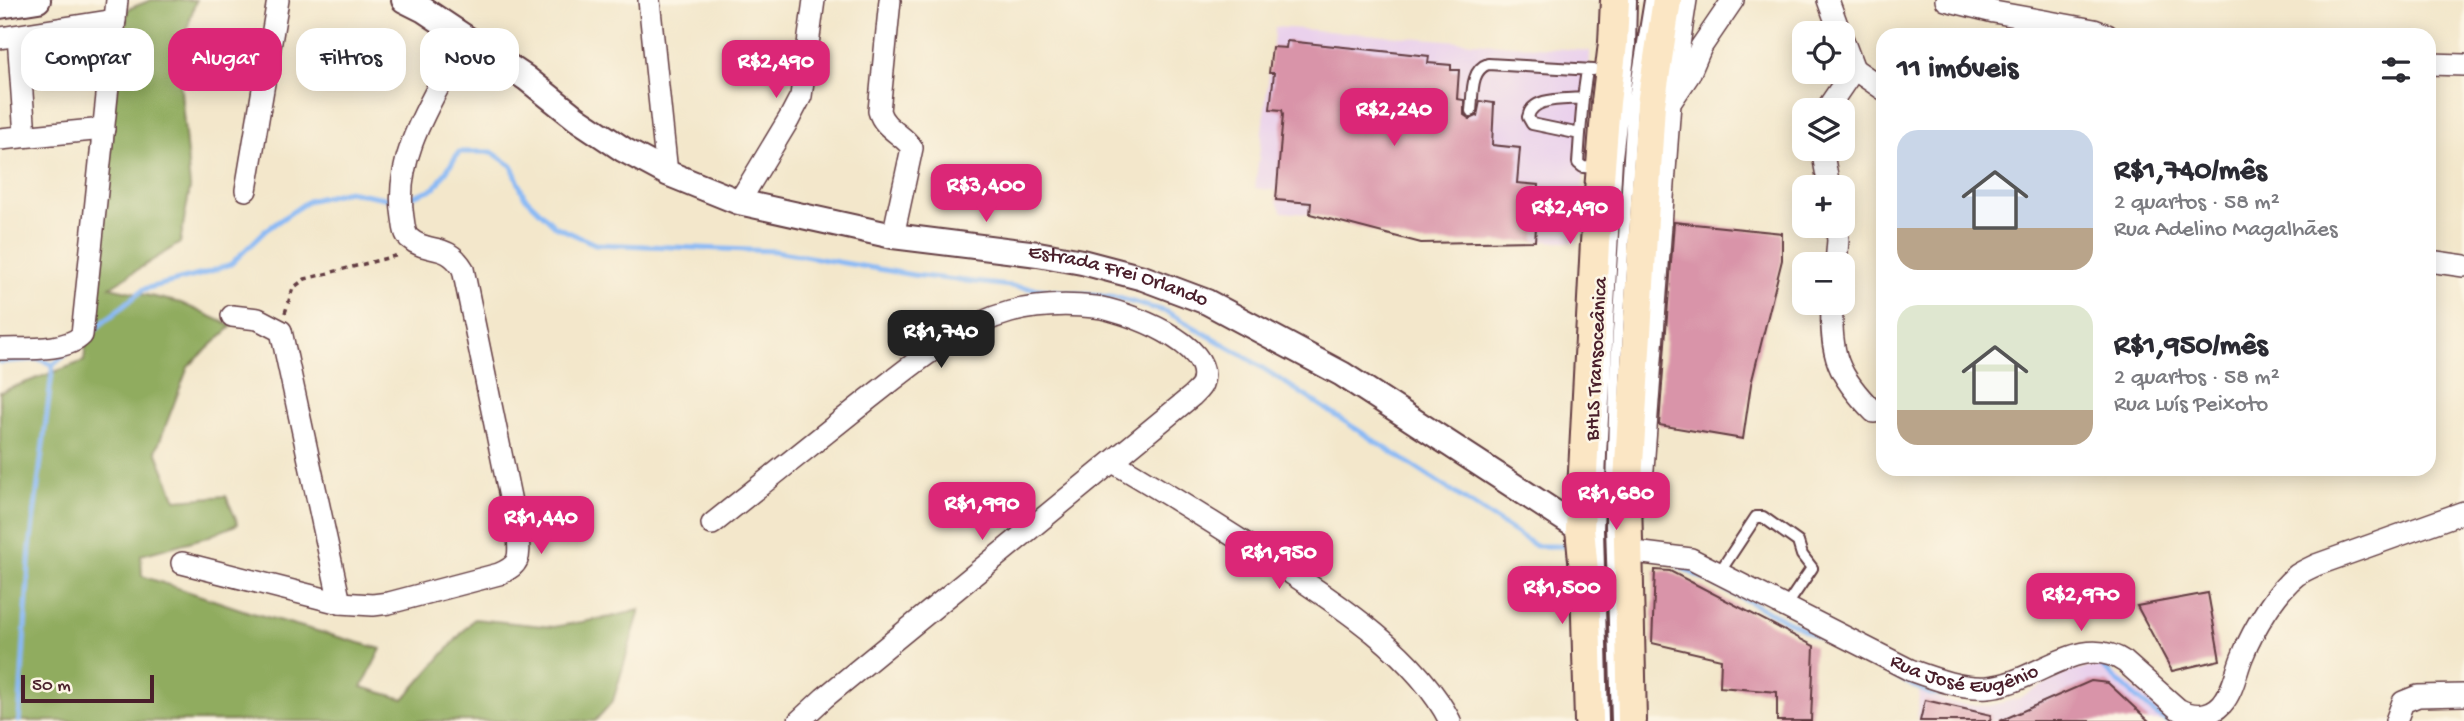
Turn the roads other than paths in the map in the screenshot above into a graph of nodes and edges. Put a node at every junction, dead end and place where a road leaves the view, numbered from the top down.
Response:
1 (38, 0) edge
2 (278, 0) edge
3 (404, 0) edge
4 (649, 0) edge
5 (814, 0) edge
6 (890, 0) edge
7 (1615, 0) edge
8 (1632, 0) edge
9 (1650, 0) edge
10 (1667, 0) edge
11 (1686, 0) edge
12 (1732, 0) edge
13 (1828, 0) edge
14 (1946, 0) edge
15 (0, 6) edge
16 (116, 10) edge
17 (1836, 21) edge
18 (452, 28) edge
19 (2083, 28) edge
20 (9, 37) edge
21 (2436, 64) edge
22 (2464, 65) edge
23 (1855, 70) edge
24 (1598, 71) junction
25 (519, 73) edge
26 (1876, 84) edge
27 (437, 91) edge
28 (1583, 98) junction
29 (1670, 103) junction
30 (1471, 111) dead end
31 (104, 129) junction
32 (1580, 134) junction
33 (25, 136) junction
34 (0, 139) edge
35 (1600, 168) junction
36 (667, 173) junction
37 (246, 190) dead end
38 (739, 202) junction
39 (893, 236) junction
40 (2436, 262) edge
41 (2464, 266) edge
42 (1832, 315) edge
43 (232, 316) dead end
44 (0, 349) edge
45 (1874, 412) dead end
46 (1114, 462) junction
47 (1604, 512) junction
48 (2464, 512) edge
49 (712, 524) dead end
50 (1627, 551) junction
51 (182, 563) dead end
52 (1719, 573) junction
53 (340, 603) junction
54 (1785, 608) junction
55 (2464, 695) edge
56 (799, 721) edge
57 (1450, 721) edge
58 (1589, 721) edge
59 (1603, 721) edge
60 (1617, 721) edge
61 (1632, 721) edge
62 (2396, 721) edge

1 - 15 street
2 - 37 street
3 - 18 street, Estrada Frei Orlando
4 - 36 street
5 - 38 street
6 - 39 street
7 - 24 main road
8 - 47 lane, BHLS Transoceânica
9 - 47 lane, BHLS Transoceânica
10 - 47 main road
11 - 29 street
12 - 29 street
13 - 17 street
14 - 19 street
16 - 20 street
16 - 31 street
20 - 33 street
21 - 22 street
23 - 26 street
24 - 28 lane
24 - 30 lane
24 - 35 main road
25 - 36 street, Estrada Frei Orlando
27 - 53 street
28 - 32 lane
28 - 32 lane
29 - 47 street
31 - 33 street
31 - 44 street
32 - 35 lane
33 - 34 street
35 - 47 main road
36 - 38 street, Estrada Frei Orlando
38 - 39 street, Estrada Frei Orlando
39 - 47 street, Estrada Frei Orlando
40 - 41 street
42 - 45 street
43 - 53 street
46 - 49 street
46 - 56 street
46 - 57 street
47 - 50 main road
47 - 58 main road
47 - 59 lane, BHLS Transoceânica
47 - 60 lane, BHLS Transoceânica
48 - 54 street, Rua José Eugênio
50 - 52 street, Rua José Eugênio
50 - 61 main road
51 - 53 street
52 - 54 street, Rua José Eugênio
52 - 54 lane
55 - 62 street

